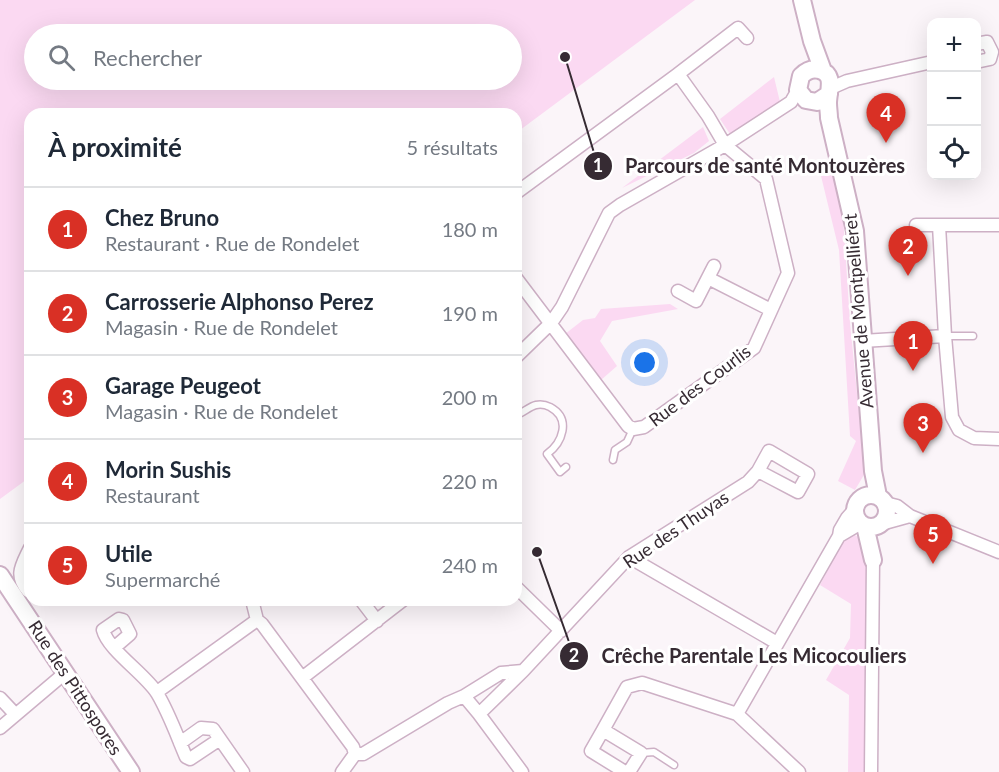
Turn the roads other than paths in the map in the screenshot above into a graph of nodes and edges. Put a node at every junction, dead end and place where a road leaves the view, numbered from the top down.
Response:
1 (802, 0) edge
2 (747, 38) dead end
3 (812, 41) junction
4 (981, 43) edge
5 (995, 56) edge
6 (981, 61) edge
7 (927, 63) edge
8 (805, 72) junction
9 (678, 75) junction
10 (828, 82) junction
11 (802, 98) junction
12 (829, 118) junction
13 (725, 145) junction
14 (522, 189) edge
15 (916, 225) dead end
16 (939, 225) junction
17 (999, 225) edge
18 (714, 266) dead end
19 (708, 278) junction
20 (522, 286) edge
21 (678, 291) dead end
22 (771, 310) junction
23 (551, 323) junction
24 (945, 336) junction
25 (974, 336) dead end
26 (862, 341) junction
27 (522, 351) edge
28 (522, 412) edge
29 (633, 429) junction
30 (999, 439) edge
31 (612, 460) dead end
32 (566, 466) dead end
33 (758, 471) dead end
34 (877, 498) junction
35 (910, 516) junction
36 (868, 522) junction
37 (999, 552) edge
38 (629, 557) junction
39 (24, 560) edge
40 (873, 561) joint
41 (0, 575) edge
42 (24, 590) edge
43 (24, 592) edge
44 (522, 593) edge
45 (32, 606) edge
46 (253, 606) edge
47 (366, 606) edge
48 (387, 606) edge
49 (256, 620) junction
50 (377, 621) junction
51 (561, 631) junction
52 (777, 643) junction
53 (115, 647) dead end
54 (523, 671) junction
55 (65, 673) junction
56 (302, 678) junction
57 (157, 692) junction
58 (464, 696) junction
59 (0, 699) edge
60 (15, 714) junction
61 (479, 714) junction
62 (736, 714) junction
63 (0, 728) edge
64 (603, 730) junction
65 (220, 739) junction
66 (180, 743) junction
67 (641, 753) junction
68 (355, 754) junction
69 (674, 765) dead end
70 (130, 772) edge
71 (243, 772) edge
72 (342, 772) edge
73 (522, 772) edge
74 (627, 772) edge
75 (799, 772) edge
76 (871, 772) edge

1 - 3 street, Avenue de Montpelliéret
2 - 9 street
3 - 8 street, Avenue de Montpelliéret
3 - 10 street, Avenue de Montpelliéret
4 - 5 street
5 - 6 street
7 - 10 street
8 - 10 street
8 - 11 street
9 - 13 street, Rue des Courlis
9 - 14 street
10 - 11 street
10 - 12 street, Avenue de Montpelliéret
11 - 12 street
11 - 13 street
12 - 26 street, Avenue de Montpelliéret
13 - 22 street, Rue des Courlis
13 - 23 street
15 - 16 street
16 - 17 street
16 - 24 street
18 - 19 street
19 - 21 street
19 - 22 street
20 - 23 street, Rue des Courlis
22 - 29 street, Rue des Courlis
23 - 27 street
23 - 29 street, Rue des Courlis
24 - 25 lane
24 - 26 street
24 - 30 street
26 - 34 street, Avenue de Montpelliéret
28 - 32 lane
29 - 31 lane, Rue des Courlis
33 - 38 street, Rue des Thuyas
34 - 35 street
34 - 36 street
34 - 36 street
35 - 36 street
35 - 37 street
36 - 40 street
36 - 52 street
38 - 51 street, Rue des Thuyas
38 - 52 street
39 - 42 street
40 - 76 street
41 - 43 street, Rue des Pittospores
44 - 51 street
45 - 55 street, Rue des Pittospores
46 - 49 street
47 - 50 street
48 - 50 street
49 - 56 street
49 - 57 street
50 - 56 street
51 - 54 street, Rue des Thuyas
52 - 62 street
53 - 57 street
54 - 58 street
54 - 61 street, Rue des Thuyas
55 - 60 street
55 - 70 street, Rue des Pittospores
56 - 68 street
57 - 66 street
58 - 61 street
58 - 68 street
59 - 60 street
60 - 63 street
61 - 73 street
62 - 64 street
62 - 75 street
64 - 67 street
64 - 74 street
65 - 66 street
65 - 66 street
65 - 71 street
67 - 69 lane
67 - 74 street
68 - 72 street

